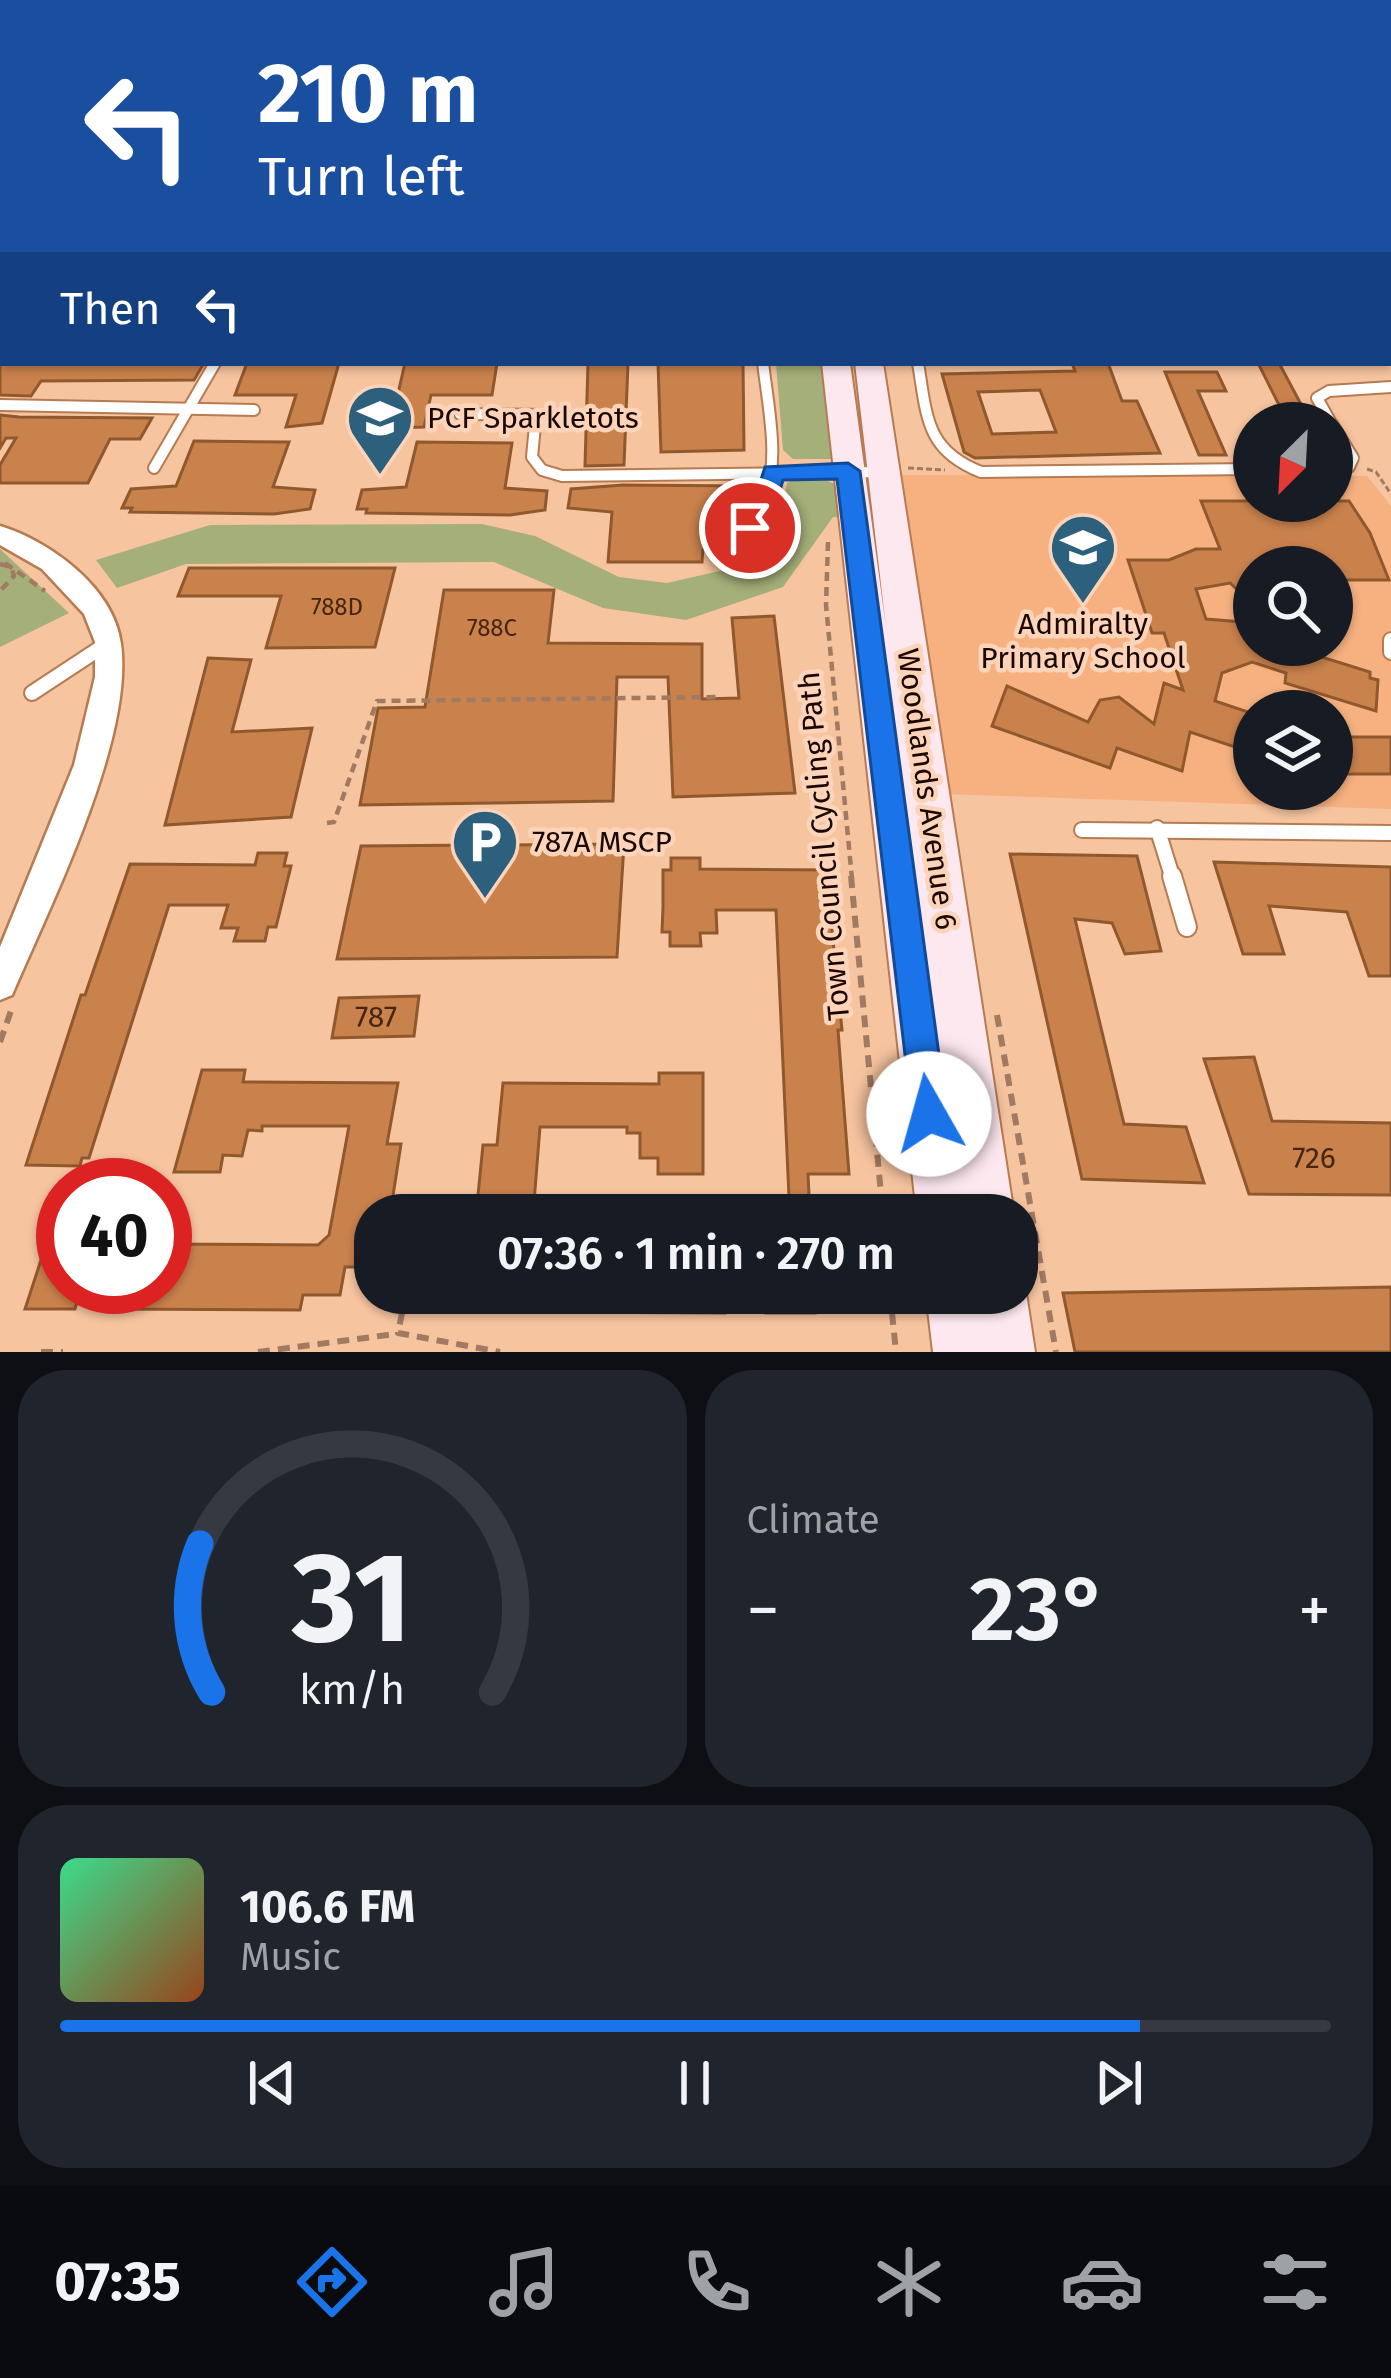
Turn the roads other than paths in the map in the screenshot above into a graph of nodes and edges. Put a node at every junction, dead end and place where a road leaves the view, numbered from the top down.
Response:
1 (213, 366) edge
2 (763, 366) edge
3 (837, 366) edge
4 (869, 366) edge
5 (919, 366) edge
6 (1391, 387) edge
7 (1319, 402) edge
8 (0, 405) edge
9 (192, 406) junction
10 (254, 410) dead end
11 (536, 415) junction
12 (556, 415) dead end
13 (459, 417) dead end
14 (154, 468) dead end
15 (1233, 469) edge
16 (876, 470) junction
17 (773, 472) junction
18 (750, 528) dead end
19 (0, 535) edge
20 (1391, 640) edge
21 (108, 643) junction
22 (1391, 652) edge
23 (32, 694) dead end
24 (1157, 828) junction
25 (1082, 830) dead end
26 (1391, 833) edge
27 (1187, 927) dead end
28 (0, 984) edge
29 (940, 1194) edge
30 (986, 1194) edge
31 (954, 1314) edge
32 (1003, 1314) edge
33 (959, 1352) edge
34 (1009, 1352) edge

1 - 9 lane
2 - 17 lane
3 - 16 street, Woodlands Avenue 6
4 - 16 street, Woodlands Avenue 6
5 - 15 lane
6 - 7 lane
8 - 9 lane
9 - 10 lane
9 - 14 lane
11 - 12 lane
11 - 13 lane
11 - 17 lane
16 - 17 lane
16 - 29 street, Woodlands Avenue 6
16 - 30 street, Woodlands Avenue 6
17 - 18 lane
19 - 21 street
20 - 22 lane
21 - 23 lane
21 - 28 street
24 - 25 lane
24 - 26 lane
24 - 27 lane
31 - 33 street
32 - 34 street

